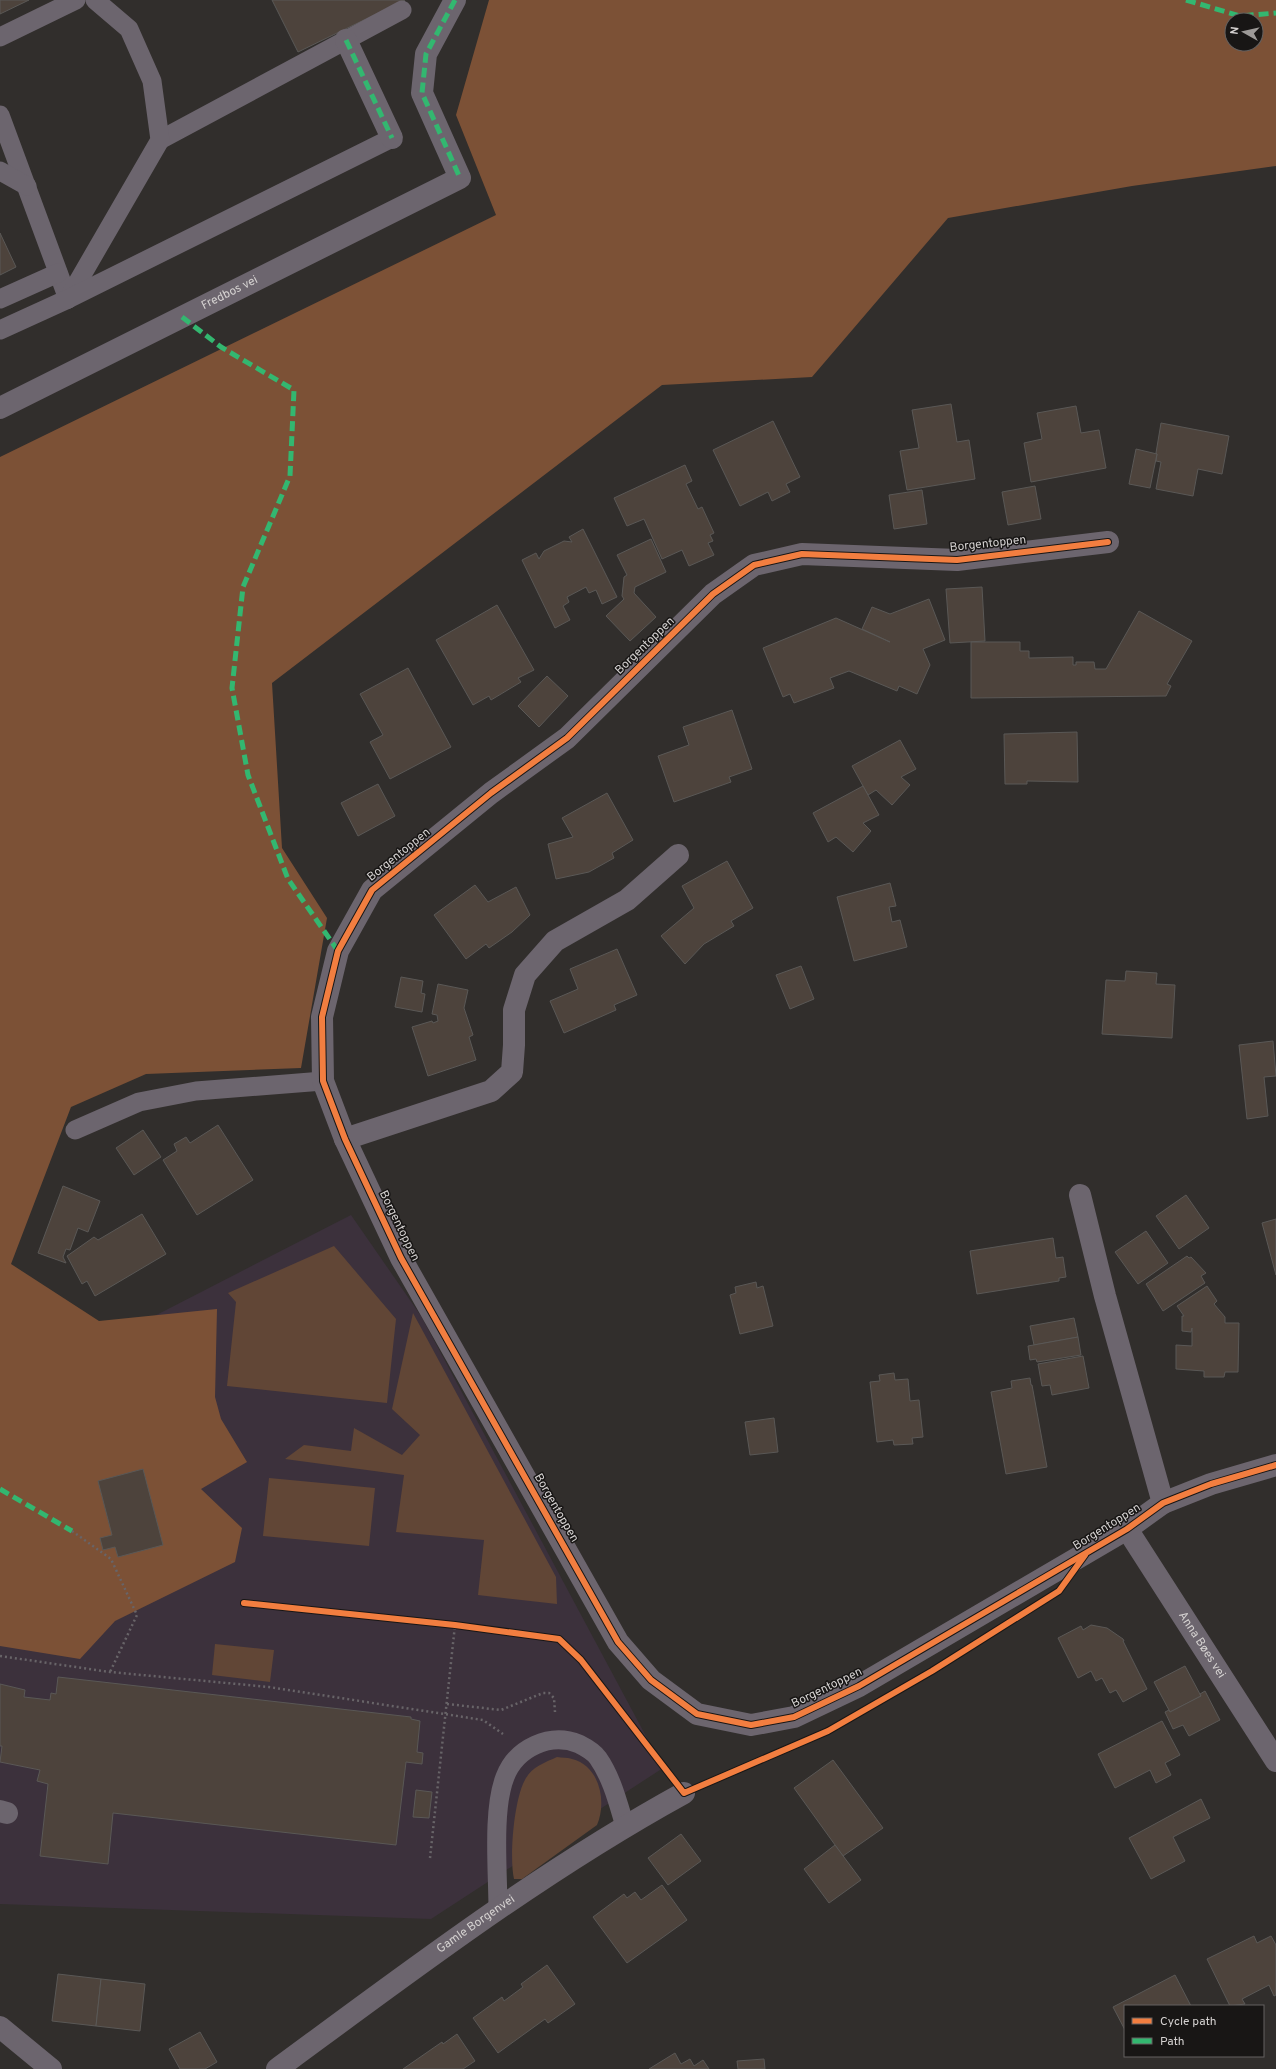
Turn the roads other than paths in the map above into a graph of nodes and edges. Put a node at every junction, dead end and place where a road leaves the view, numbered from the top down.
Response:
1 (76, 0) edge
2 (95, 0) edge
3 (455, 0) edge
4 (402, 10) dead end
5 (0, 37) edge
6 (346, 40) junction
7 (0, 115) edge
8 (392, 138) joint
9 (160, 140) junction
10 (0, 171) edge
11 (27, 186) junction
12 (58, 272) junction
13 (0, 299) edge
14 (68, 299) junction
15 (0, 330) edge
16 (0, 408) edge
17 (1108, 542) dead end
18 (678, 855) dead end
19 (323, 1081) junction
20 (75, 1130) dead end
21 (345, 1139) junction
22 (1080, 1195) dead end
23 (1276, 1465) edge
24 (1163, 1503) junction
25 (1127, 1529) junction
26 (1276, 1761) edge
27 (684, 1793) dead end
28 (624, 1826) junction
29 (498, 1910) junction
30 (0, 2027) edge
31 (51, 2069) edge
32 (277, 2069) edge

1 - 5 lane
2 - 9 lane
3 - 16 street, Fredbos vei
4 - 6 lane
6 - 8 street
6 - 9 lane
7 - 11 lane
8 - 14 lane
9 - 14 lane
10 - 11 lane
11 - 12 lane
12 - 13 lane
12 - 14 lane
14 - 15 lane
17 - 19 street, Borgentoppen
18 - 21 street
19 - 20 lane
19 - 21 street, Borgentoppen
21 - 25 street, Borgentoppen
22 - 24 street
23 - 24 street, Borgentoppen
24 - 25 street, Borgentoppen
25 - 26 street, Anna Bøes vei
27 - 28 street, Gamle Borgenvei
28 - 29 street, Gamle Borgenvei
28 - 29 lane
29 - 32 street, Gamle Borgenvei
30 - 31 street

